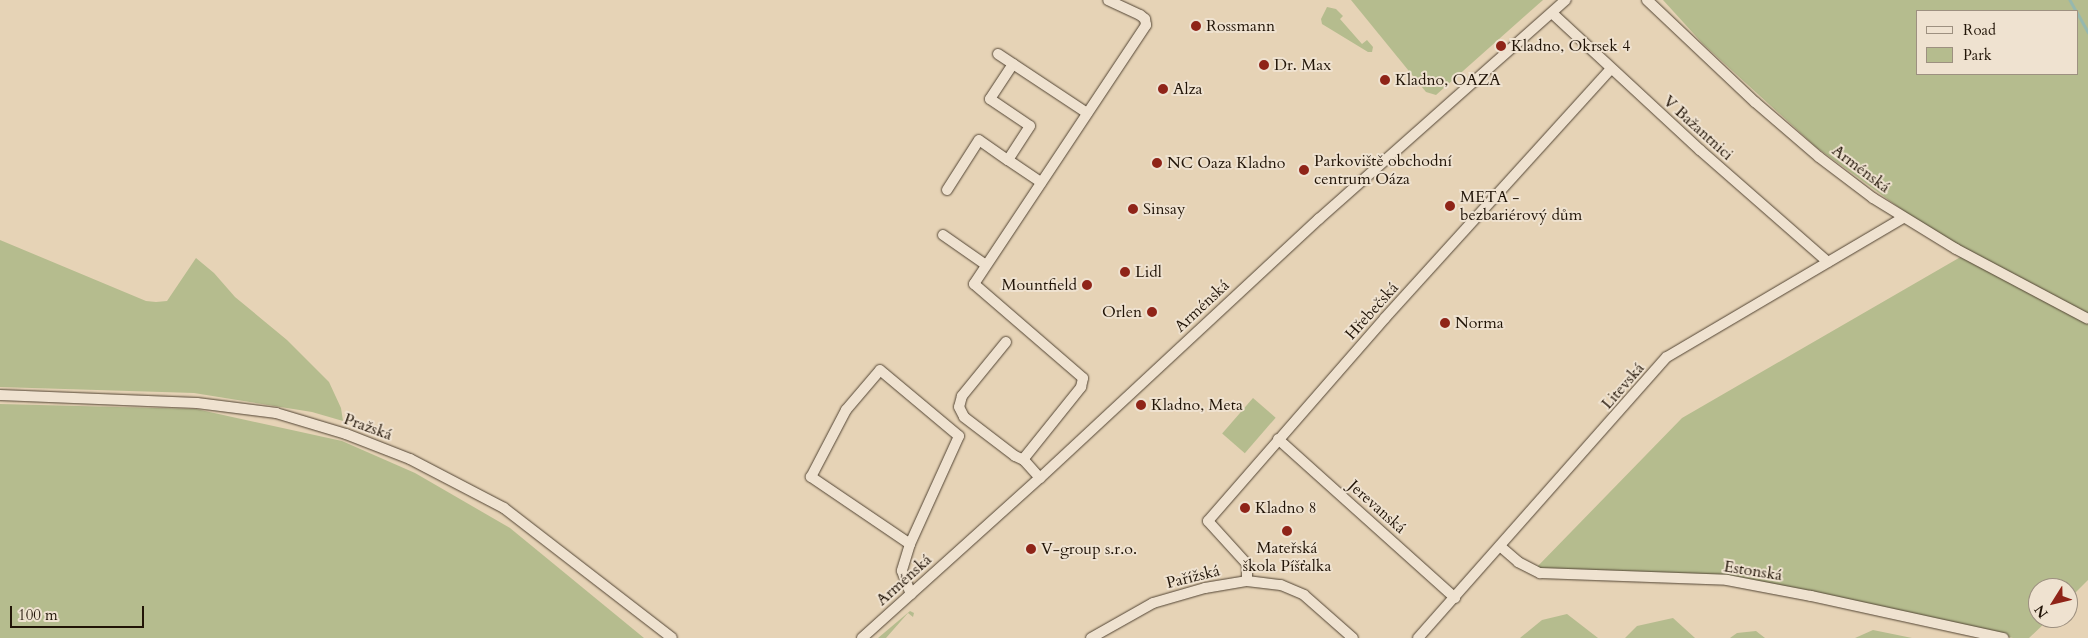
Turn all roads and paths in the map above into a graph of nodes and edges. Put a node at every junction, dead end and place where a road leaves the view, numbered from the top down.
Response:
1 (1108, 0) edge
2 (1566, 0) edge
3 (1647, 0) edge
4 (1552, 13) junction
5 (998, 54) dead end
6 (1014, 64) junction
7 (1611, 68) junction
8 (1087, 113) junction
9 (1008, 160) junction
10 (1041, 182) junction
11 (947, 190) dead end
12 (1903, 218) junction
13 (943, 235) dead end
14 (1828, 262) junction
15 (986, 265) junction
16 (2088, 319) edge
17 (1006, 342) dead end
18 (0, 395) edge
19 (1278, 439) junction
20 (1024, 460) junction
21 (1040, 478) junction
22 (910, 544) junction
23 (1501, 547) junction
24 (1247, 581) junction
25 (911, 594) junction
26 (1455, 598) junction
27 (672, 638) edge
28 (862, 638) edge
29 (1091, 638) edge
30 (1353, 638) edge
31 (1418, 638) edge
32 (2003, 638) edge

1 - 8 street
2 - 4 street, Arménská
3 - 12 street, Arménská
4 - 7 street, V Bažantnici
4 - 21 street, Arménská
5 - 6 street
6 - 8 street
6 - 9 street
7 - 14 street, V Bažantnici
7 - 19 street, Hřebečská
8 - 10 street
9 - 10 street
9 - 11 street
10 - 15 street
12 - 14 street, Litevská
12 - 16 street, Arménská
13 - 15 street
14 - 23 street, Litevská
15 - 20 street
17 - 20 street
18 - 27 street, Pražská
19 - 24 street, Hřebečská
19 - 26 street, Jerevanská
20 - 21 street
21 - 25 street, Arménská
22 - 22 street
22 - 25 street
23 - 26 street, Litevská
23 - 32 street, Estonská
24 - 29 street, Pařížská
24 - 30 street, Pařížská
25 - 28 street, Arménská
26 - 31 street, Litevská

